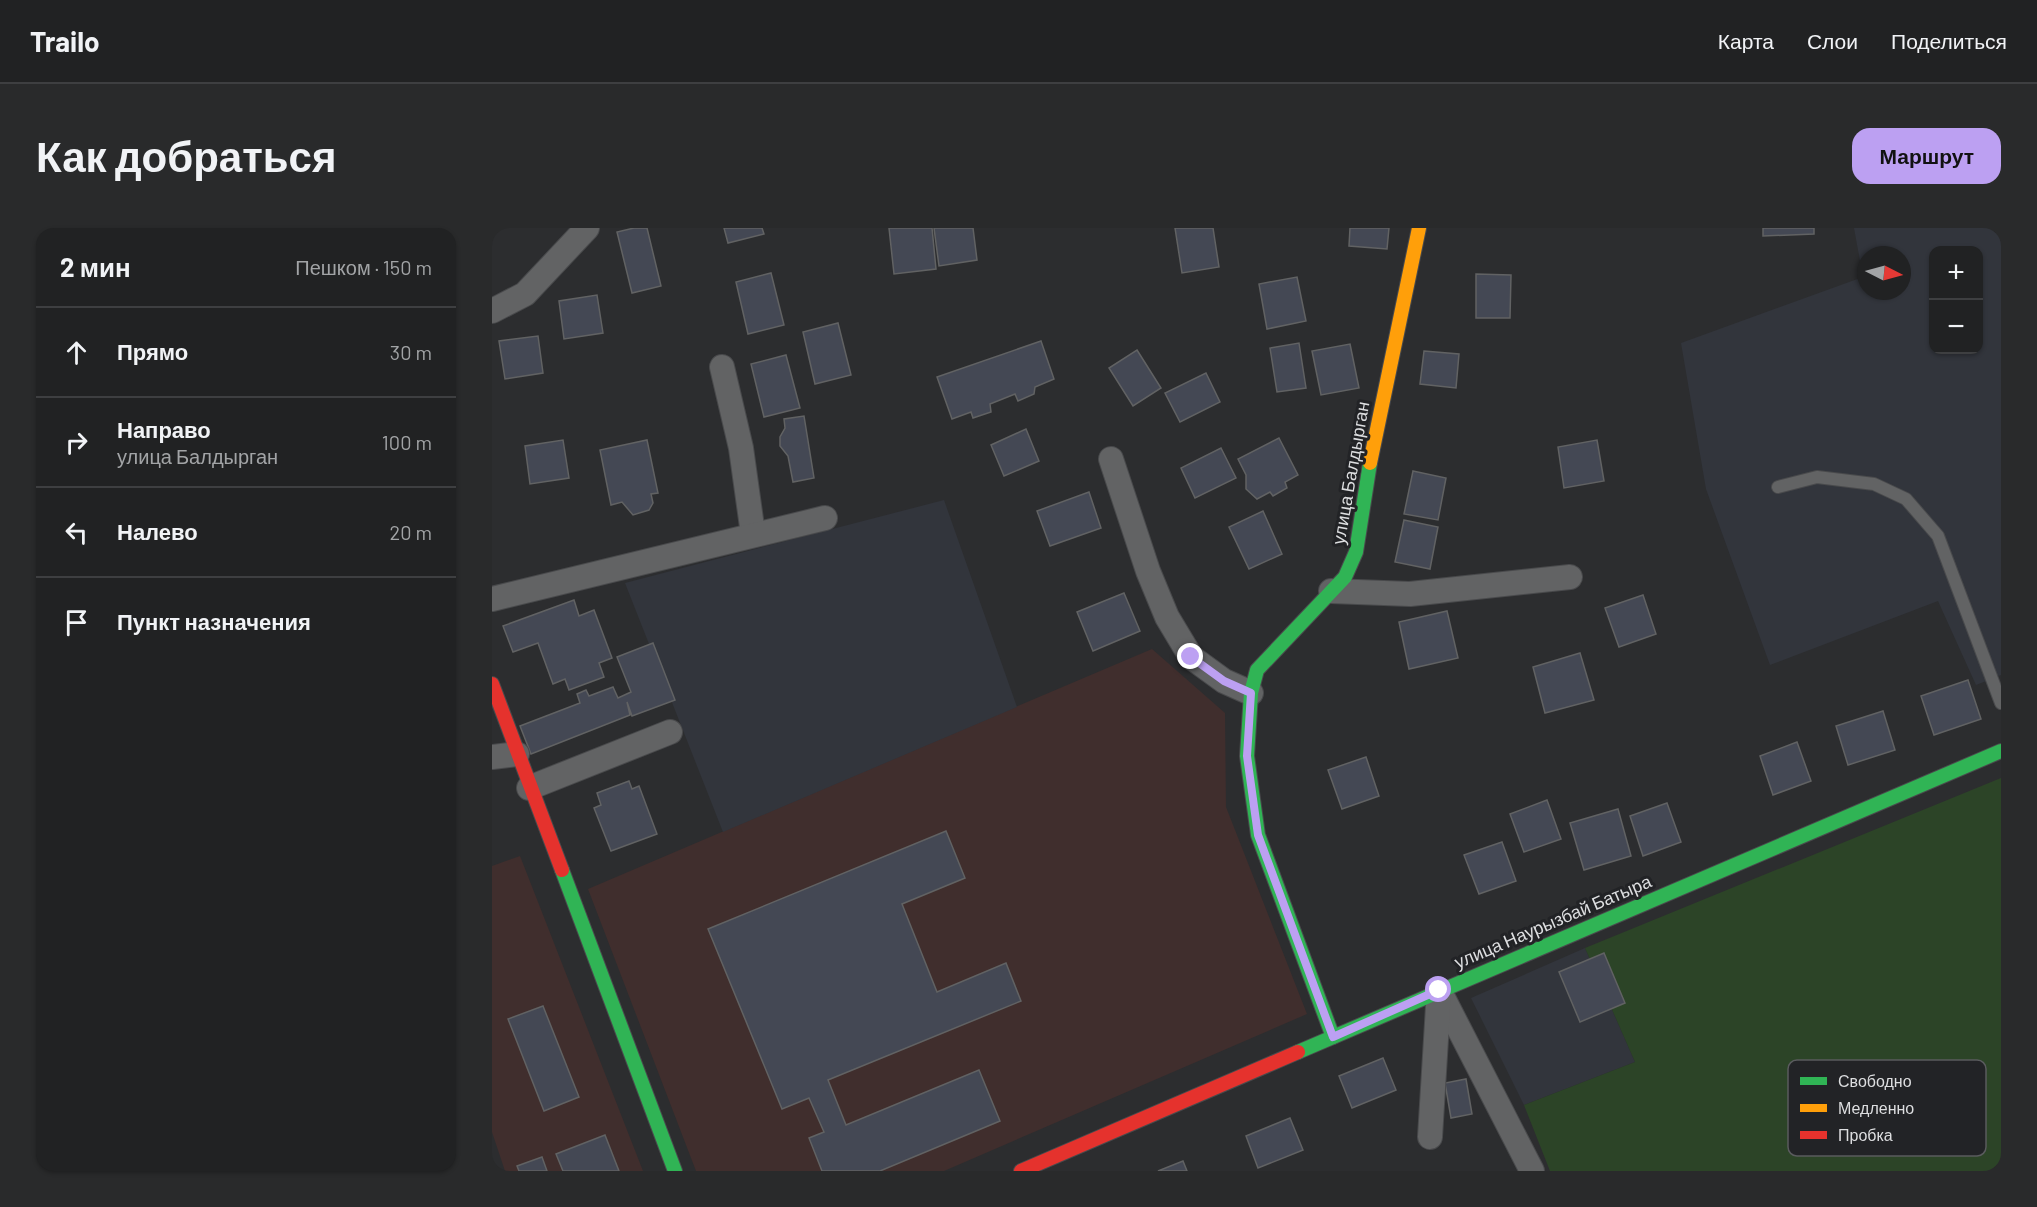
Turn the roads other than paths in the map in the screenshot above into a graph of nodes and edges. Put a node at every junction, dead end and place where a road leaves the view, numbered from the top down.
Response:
1 (587, 228) edge
2 (1419, 228) edge
3 (492, 311) edge
4 (722, 367) dead end
5 (1111, 459) dead end
6 (1778, 487) dead end
7 (825, 518) dead end
8 (753, 534) junction
9 (1570, 578) dead end
10 (1331, 591) junction
11 (492, 599) edge
12 (492, 684) edge
13 (1251, 693) junction
14 (2001, 703) edge
15 (670, 732) dead end
16 (2001, 752) edge
17 (516, 754) junction
18 (492, 757) edge
19 (529, 788) junction
20 (1439, 990) junction
21 (1333, 1037) junction
22 (1430, 1137) dead end
23 (675, 1171) edge
24 (1021, 1171) edge
25 (1532, 1171) edge

1 - 3 street
2 - 10 street, улица Балдырган
4 - 8 street
5 - 13 street
6 - 14 lane
7 - 8 street
8 - 11 street
9 - 10 street
10 - 13 street, улица Балдырган
12 - 17 street
13 - 21 street, улица Балдырган
15 - 19 street
16 - 20 street, улица Наурызбай Батыра
17 - 18 street
17 - 19 street
19 - 23 street
20 - 21 street, улица Наурызбай Батыра
20 - 22 street
20 - 25 street
21 - 24 street, улица Наурызбай Батыра

